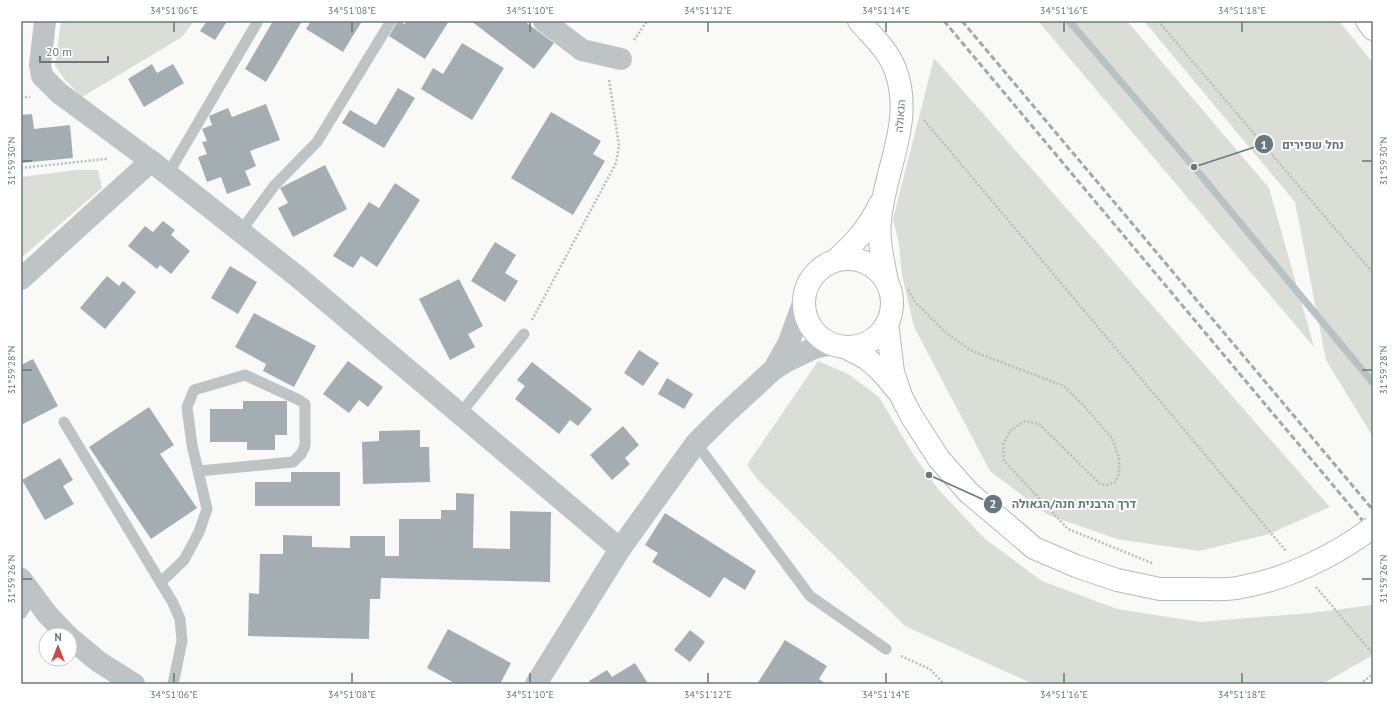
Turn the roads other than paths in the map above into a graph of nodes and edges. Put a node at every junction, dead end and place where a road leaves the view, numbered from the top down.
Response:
1 (45, 21) edge
2 (258, 21) edge
3 (391, 21) edge
4 (544, 21) edge
5 (858, 21) edge
6 (1367, 21) edge
7 (1373, 29) edge
8 (621, 59) road end
9 (151, 161) junction
10 (168, 174) junction
11 (883, 198) junction
12 (241, 231) junction
13 (836, 260) junction
14 (21, 279) edge
15 (896, 283) junction
16 (803, 303) junction
17 (887, 323) junction
18 (524, 334) road end
19 (838, 346) junction
20 (773, 370) junction
21 (901, 396) junction
22 (460, 414) junction
23 (64, 422) dead end
24 (696, 443) junction
25 (198, 471) junction
26 (1373, 527) edge
27 (620, 549) junction
28 (161, 582) junction
29 (25, 596) edge
30 (59, 627) edge
31 (78, 645) edge
32 (886, 649) road end
33 (134, 684) edge
34 (173, 684) edge
35 (536, 684) edge

1 - 9 street
2 - 10 lane
3 - 12 lane
4 - 8 street
5 - 11 main road, הגאולה
6 - 7 main road
9 - 10 street
9 - 14 street
10 - 12 street
11 - 13 main road, הגאולה
11 - 15 main road, הגאולה
12 - 22 street
13 - 15 main road
13 - 16 main road
15 - 17 main road
16 - 19 main road
16 - 20 street
17 - 19 main road
17 - 21 main road
18 - 22 lane
19 - 20 street
19 - 21 main road
20 - 24 street
21 - 26 main road, bridge
22 - 27 street
23 - 28 lane
24 - 27 street
24 - 32 lane
25 - 25 lane
25 - 28 lane
27 - 35 street
28 - 34 lane
29 - 30 street
31 - 33 street

